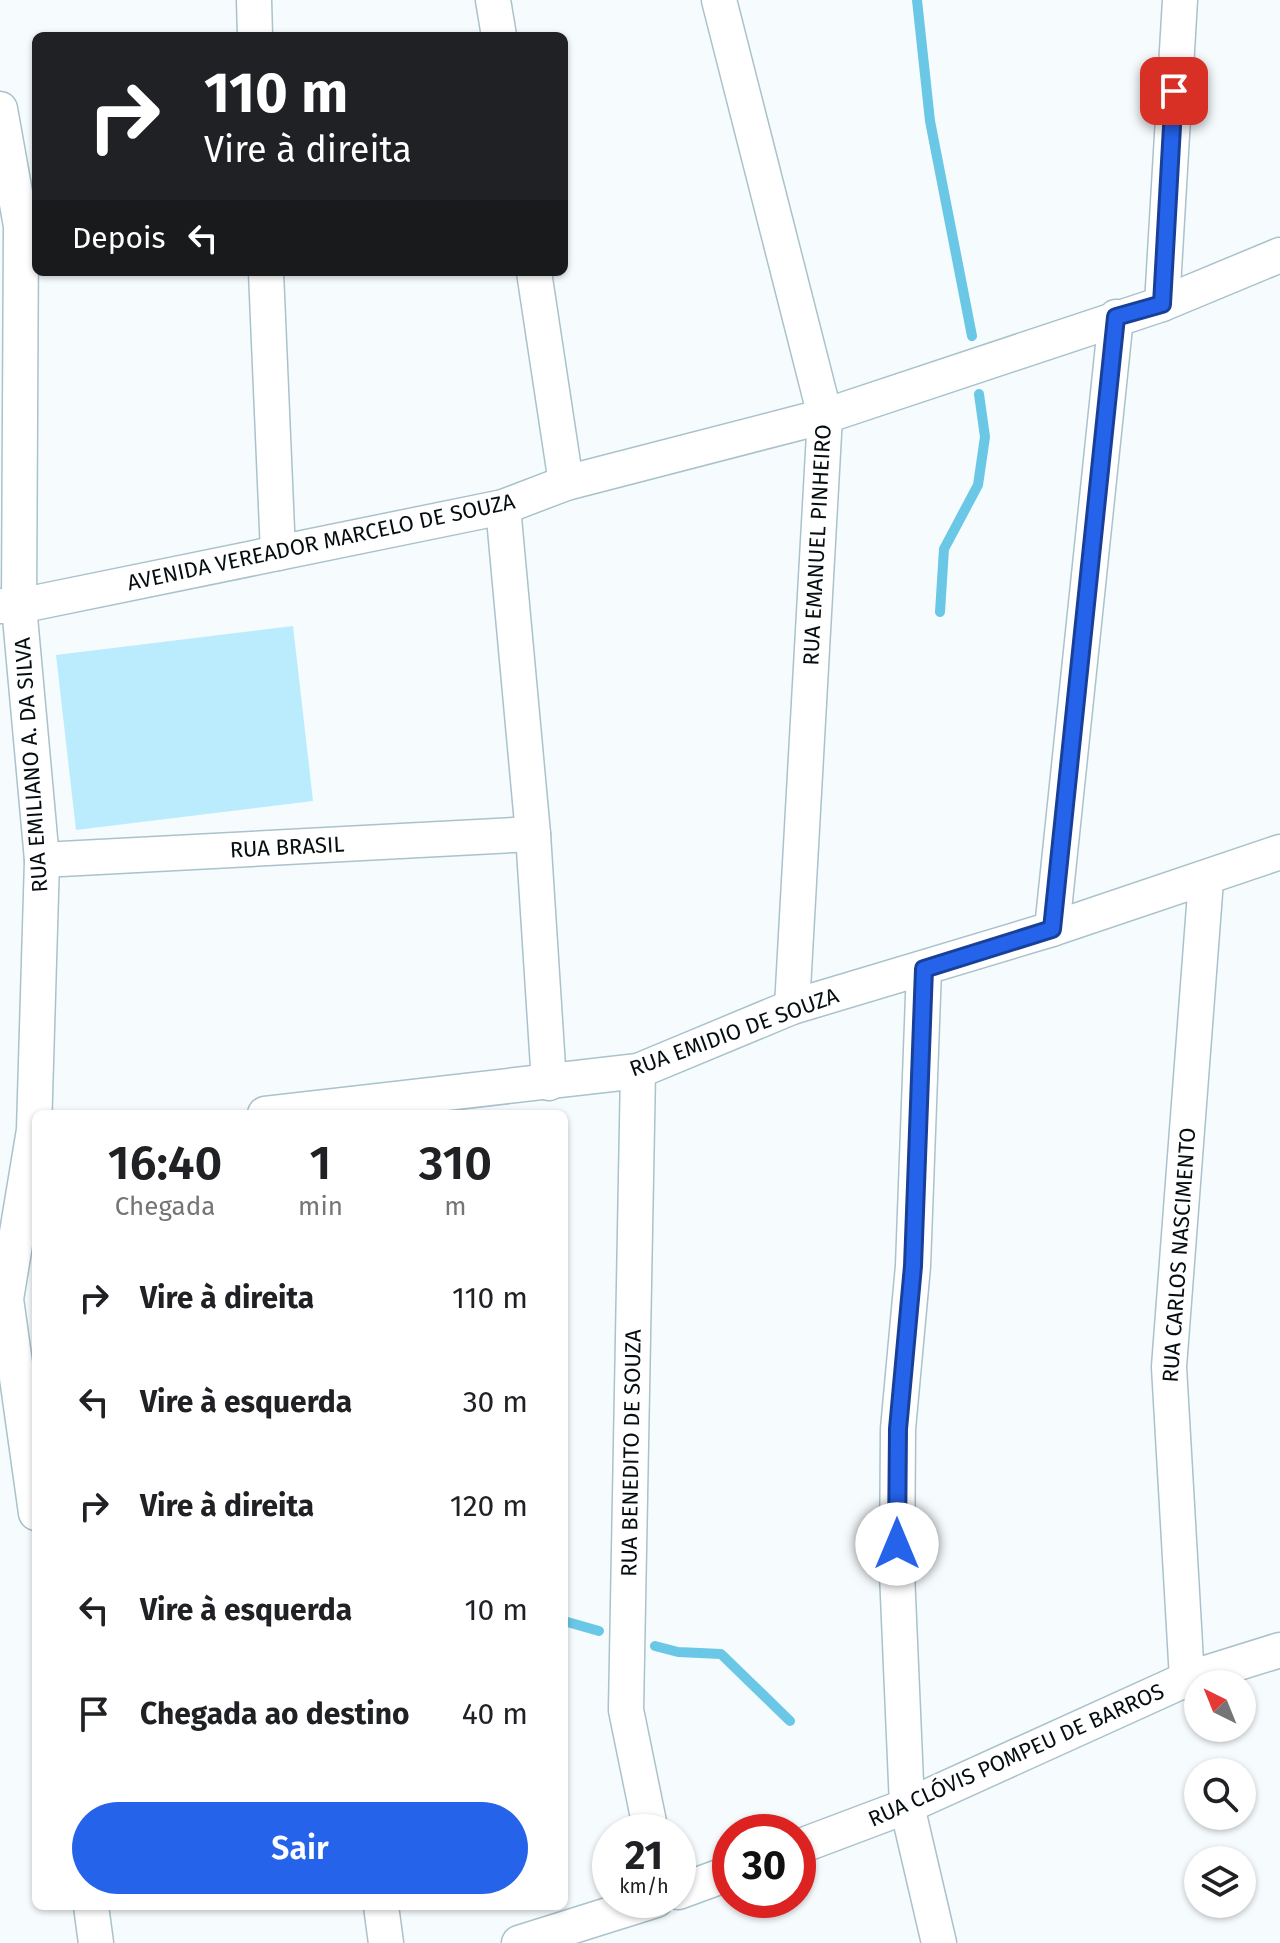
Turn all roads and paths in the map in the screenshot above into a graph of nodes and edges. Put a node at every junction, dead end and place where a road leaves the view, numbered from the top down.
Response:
1 (254, 0) edge
2 (493, 0) edge
3 (719, 0) edge
4 (1180, 0) edge
5 (255, 32) edge
6 (498, 32) edge
7 (0, 109) edge
8 (1280, 255) edge
9 (266, 276) edge
10 (535, 276) edge
11 (1162, 304) junction
12 (1116, 317) junction
13 (825, 416) junction
14 (566, 483) junction
15 (503, 507) junction
16 (278, 553) junction
17 (9, 606) edge
18 (533, 834) junction
19 (1280, 852) edge
20 (42, 860) junction
21 (1206, 880) junction
22 (1052, 929) junction
23 (924, 969) junction
24 (792, 1007) junction
25 (638, 1071) junction
26 (549, 1083) junction
27 (36, 1110) edge
28 (310, 1110) edge
29 (32, 1146) edge
30 (3, 1298) edge
31 (32, 1487) edge
32 (1280, 1650) edge
33 (1186, 1670) edge
34 (1216, 1670) edge
35 (1184, 1680) edge
36 (907, 1806) junction
37 (647, 1814) edge
38 (816, 1840) edge
39 (92, 1910) edge
40 (382, 1910) edge
41 (599, 1918) edge
42 (96, 1943) edge
43 (386, 1943) edge
44 (519, 1943) edge
45 (939, 1943) edge

1 - 5 street
2 - 6 street
3 - 13 street, RUA EMANUEL PINHEIRO
4 - 11 street
7 - 17 street, RUA EMILIANO A. DA SILVA
8 - 11 street, AVENIDA VEREADOR MARCELO DE SOUZA
9 - 16 street
10 - 14 street
11 - 12 street, AVENIDA VEREADOR MARCELO DE SOUZA
12 - 13 street, AVENIDA VEREADOR MARCELO DE SOUZA
12 - 22 street
13 - 14 street, AVENIDA VEREADOR MARCELO DE SOUZA
13 - 24 street, RUA EMANUEL PINHEIRO
14 - 15 street, AVENIDA VEREADOR MARCELO DE SOUZA
15 - 16 street, AVENIDA VEREADOR MARCELO DE SOUZA
15 - 18 street
16 - 17 street, AVENIDA VEREADOR MARCELO DE SOUZA
17 - 20 street, RUA EMILIANO A. DA SILVA
18 - 20 street, RUA BRASIL
18 - 26 street
19 - 21 street, RUA EMIDIO DE SOUZA
20 - 27 street, RUA EMILIANO A. DA SILVA
21 - 22 street, RUA EMIDIO DE SOUZA
21 - 33 street, RUA CARLOS NASCIMENTO
22 - 23 street, RUA EMIDIO DE SOUZA
23 - 24 street, RUA EMIDIO DE SOUZA
23 - 36 street
24 - 25 street, RUA EMIDIO DE SOUZA
25 - 26 street, RUA EMIDIO DE SOUZA
25 - 37 street, RUA BENEDITO DE SOUZA
26 - 28 street, RUA EMIDIO DE SOUZA
29 - 30 street, RUA EMILIANO A. DA SILVA
30 - 31 street, RUA EMILIANO A. DA SILVA
32 - 34 street, RUA CLÓVIS POMPEU DE BARROS
35 - 36 street, RUA CLÓVIS POMPEU DE BARROS
36 - 38 street, RUA CLÓVIS POMPEU DE BARROS
36 - 45 street
39 - 42 street
40 - 43 street
41 - 44 street

